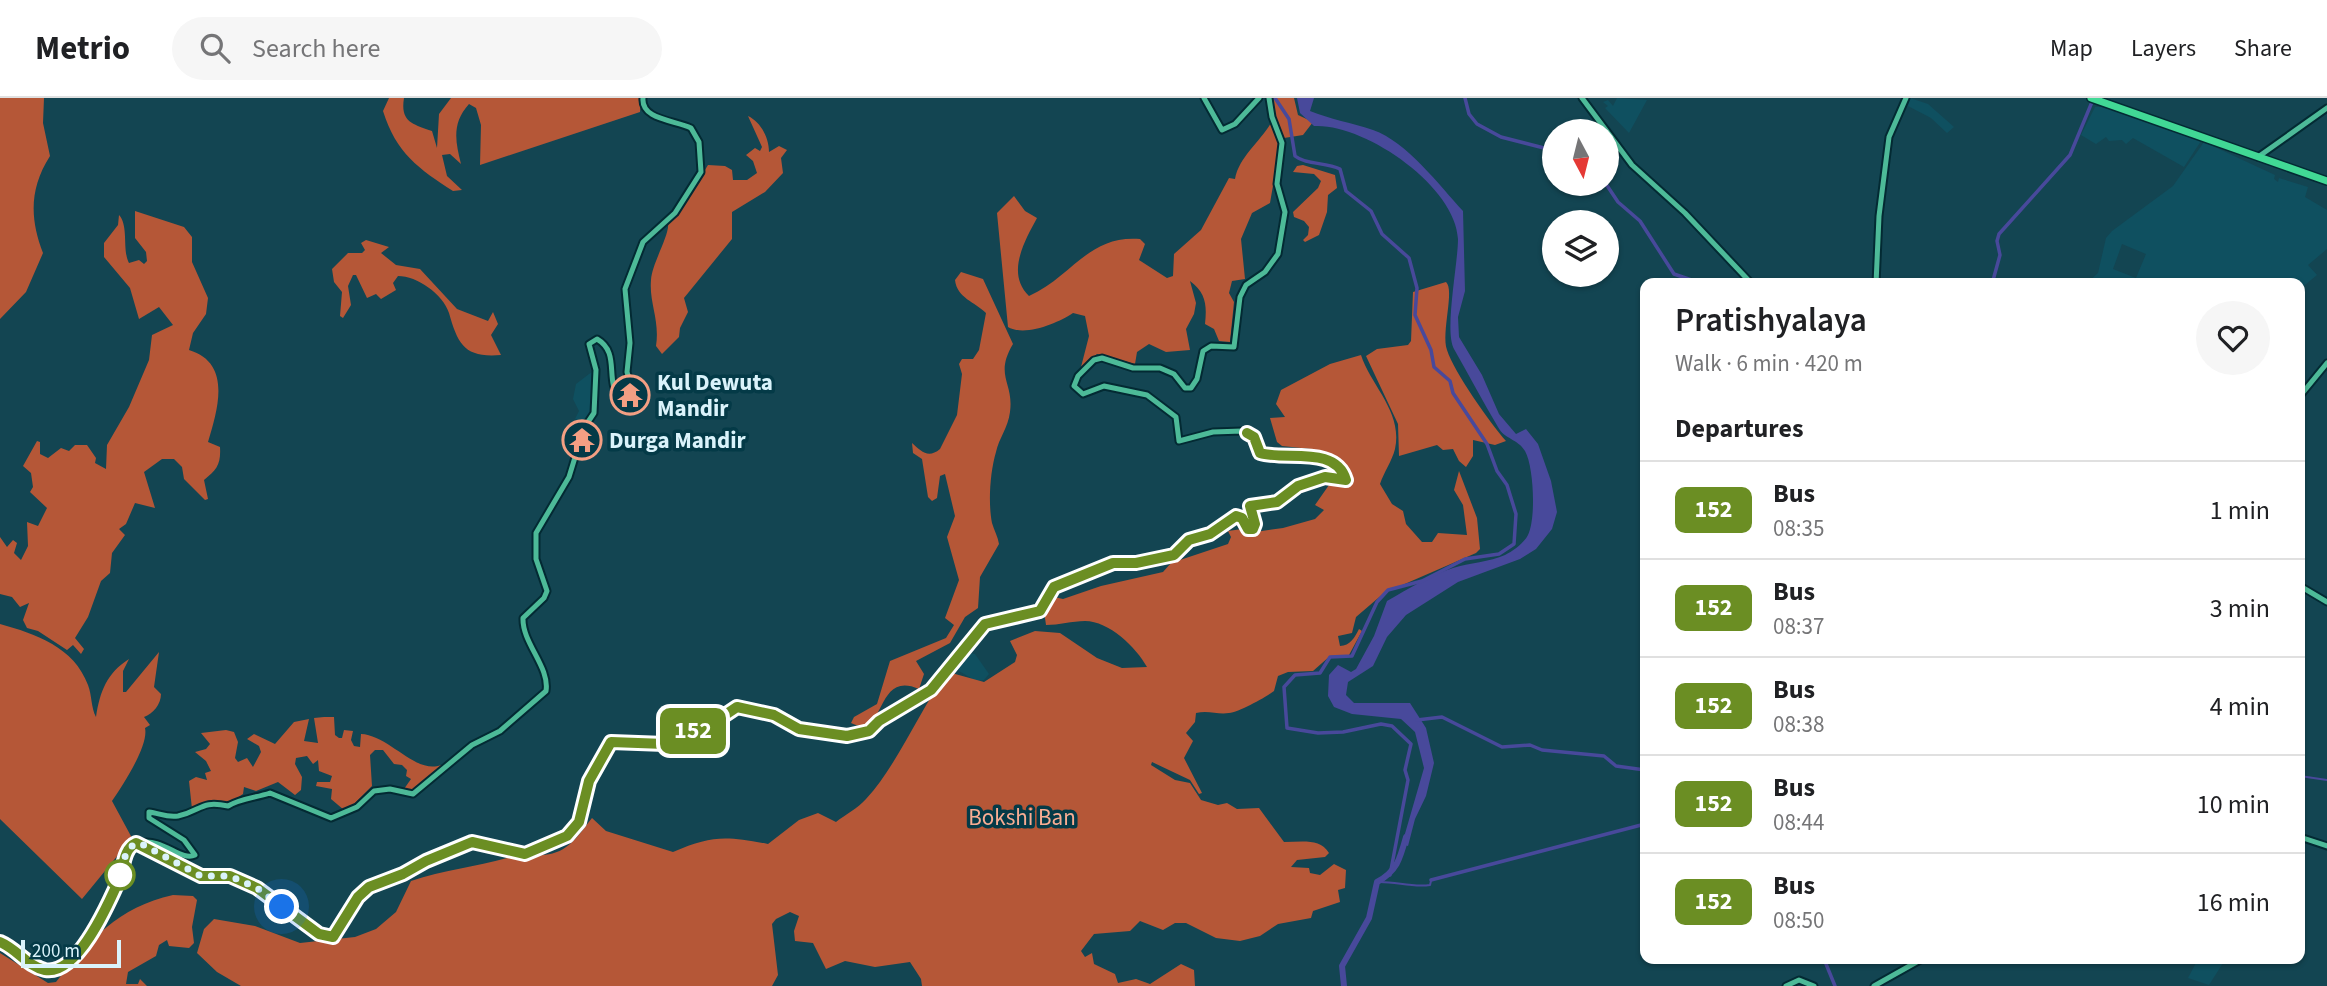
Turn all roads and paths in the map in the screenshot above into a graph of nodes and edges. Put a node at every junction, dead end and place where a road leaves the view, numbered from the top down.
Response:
1 (643, 98) edge
2 (1204, 98) edge
3 (1259, 98) edge
4 (1269, 98) edge
5 (1582, 98) edge
6 (1906, 98) edge
7 (2091, 98) edge
8 (2327, 107) edge
9 (2258, 157) junction
10 (2327, 181) edge
11 (1746, 278) edge
12 (1876, 278) edge
13 (2327, 363) edge
14 (2305, 390) edge
15 (2305, 589) edge
16 (2327, 602) edge
17 (2305, 839) edge
18 (140, 843) junction
19 (2327, 846) edge
20 (0, 942) edge
21 (1913, 964) edge
22 (1786, 986) edge
23 (1814, 986) edge
24 (1874, 986) edge

1 - 18 main road
2 - 3 main road
4 - 18 main road
5 - 11 main road
6 - 12 main road
7 - 9 highway
8 - 9 main road
9 - 10 highway
13 - 14 main road
15 - 16 main road
17 - 19 main road
18 - 20 main road
21 - 24 main road
22 - 23 main road

